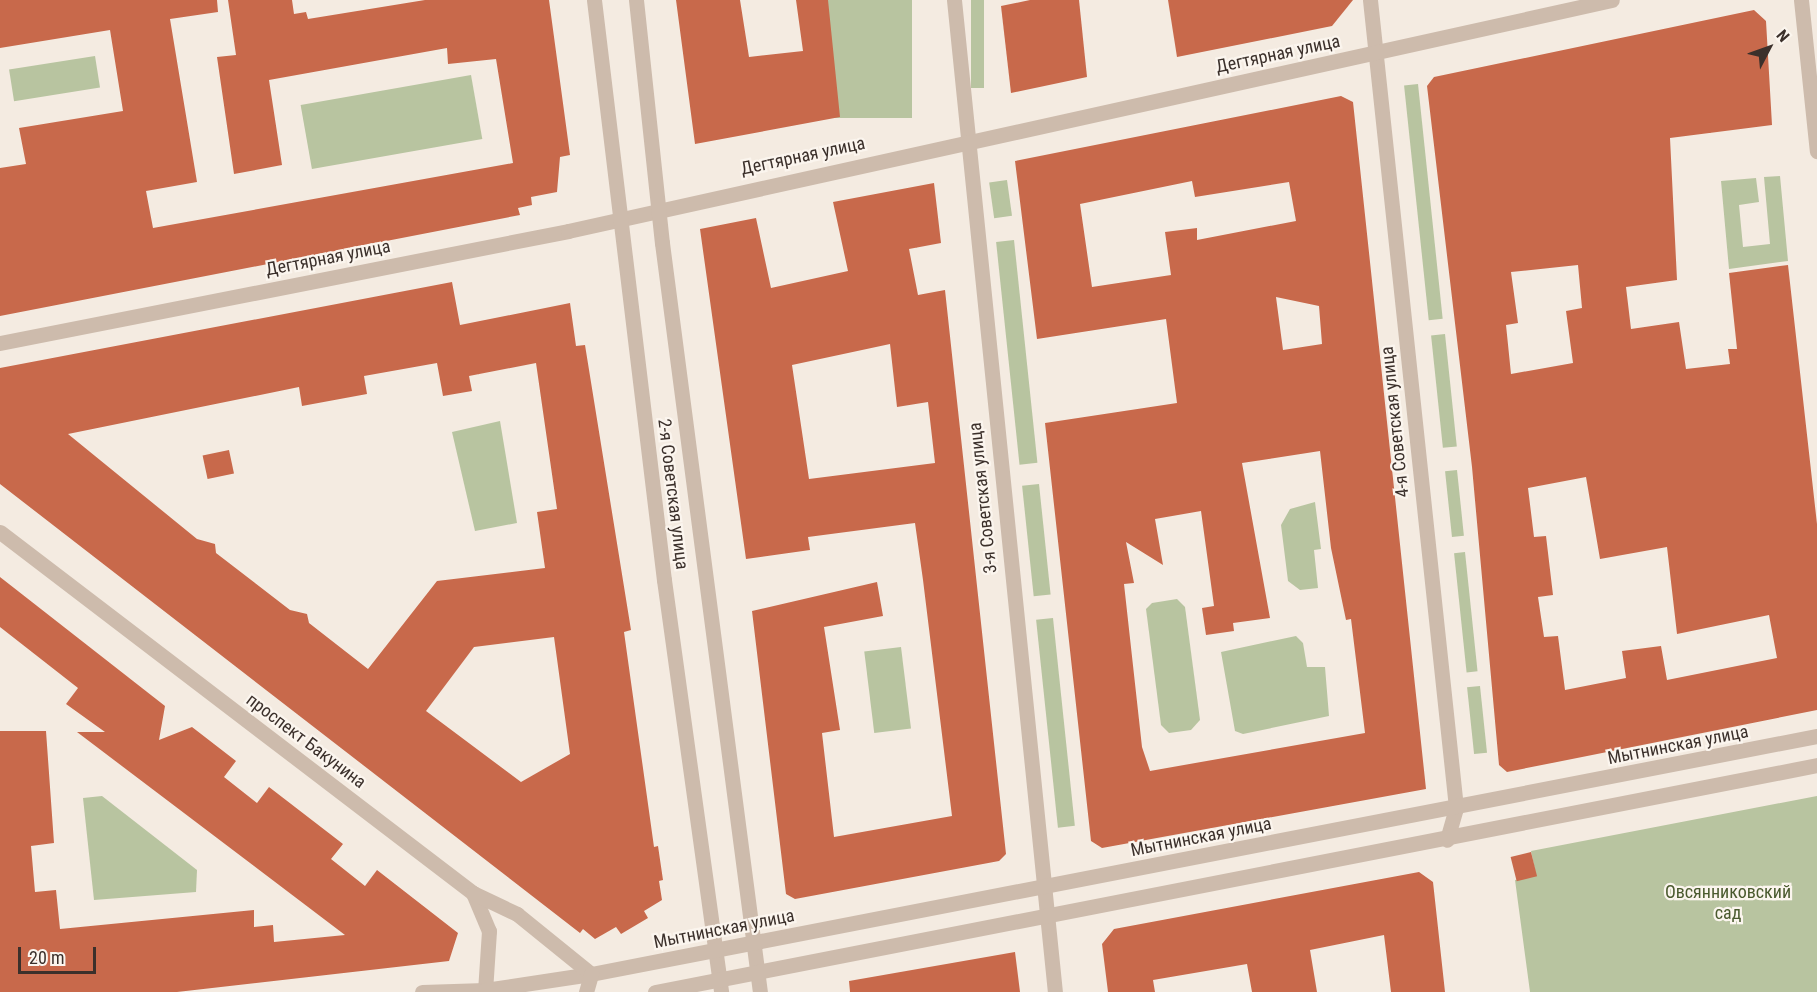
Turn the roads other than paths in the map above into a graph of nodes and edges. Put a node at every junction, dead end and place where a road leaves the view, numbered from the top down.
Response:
1 (594, 0) edge
2 (636, 0) edge
3 (954, 0) edge
4 (1370, 0) edge
5 (1612, 0) edge
6 (1801, 0) edge
7 (1376, 52) junction
8 (968, 141) junction
9 (1817, 151) edge
10 (659, 207) junction
11 (620, 219) junction
12 (0, 343) edge
13 (0, 532) edge
14 (1817, 736) edge
15 (1817, 765) edge
16 (1456, 808) junction
17 (1447, 840) junction
18 (1042, 888) junction
19 (473, 893) junction
20 (1046, 915) junction
21 (752, 944) junction
22 (712, 951) junction
23 (756, 972) junction
24 (591, 974) junction
25 (719, 986) edge
26 (485, 991) edge
27 (422, 992) edge
28 (586, 992) edge
29 (655, 992) edge
30 (760, 992) edge
31 (1055, 992) edge

1 - 11 street, 2-я Советская улица
2 - 10 street, 2-я Советская улица
3 - 8 street, 3-я Советская улица
4 - 7 street, 4-я Советская улица
5 - 7 street, Дегтярная улица
6 - 9 street
7 - 8 street, Дегтярная улица
7 - 16 street, 4-я Советская улица
8 - 10 street, Дегтярная улица
8 - 18 street, 3-я Советская улица
10 - 11 street, Дегтярная улица
10 - 21 street, 2-я Советская улица
11 - 12 street, Дегтярная улица
11 - 22 street, 2-я Советская улица
13 - 19 street, проспект Бакунина
14 - 16 street, Мытнинская улица
15 - 17 street
16 - 17 street, 4-я Советская улица
16 - 18 street, Мытнинская улица
17 - 20 street
18 - 20 street, 3-я Советская улица
18 - 21 street, Мытнинская улица
19 - 24 street, проспект Бакунина
19 - 26 street
20 - 23 street
20 - 31 street, 3-я Советская улица
21 - 22 street, Мытнинская улица
21 - 23 street, 2-я Советская улица
22 - 24 street, Мытнинская улица
22 - 25 street, 2-я Советская улица
23 - 25 street
23 - 30 street, 2-я Советская улица
24 - 26 street, Мытнинская улица
24 - 28 street
25 - 29 street
26 - 27 street, Мытнинская улица

